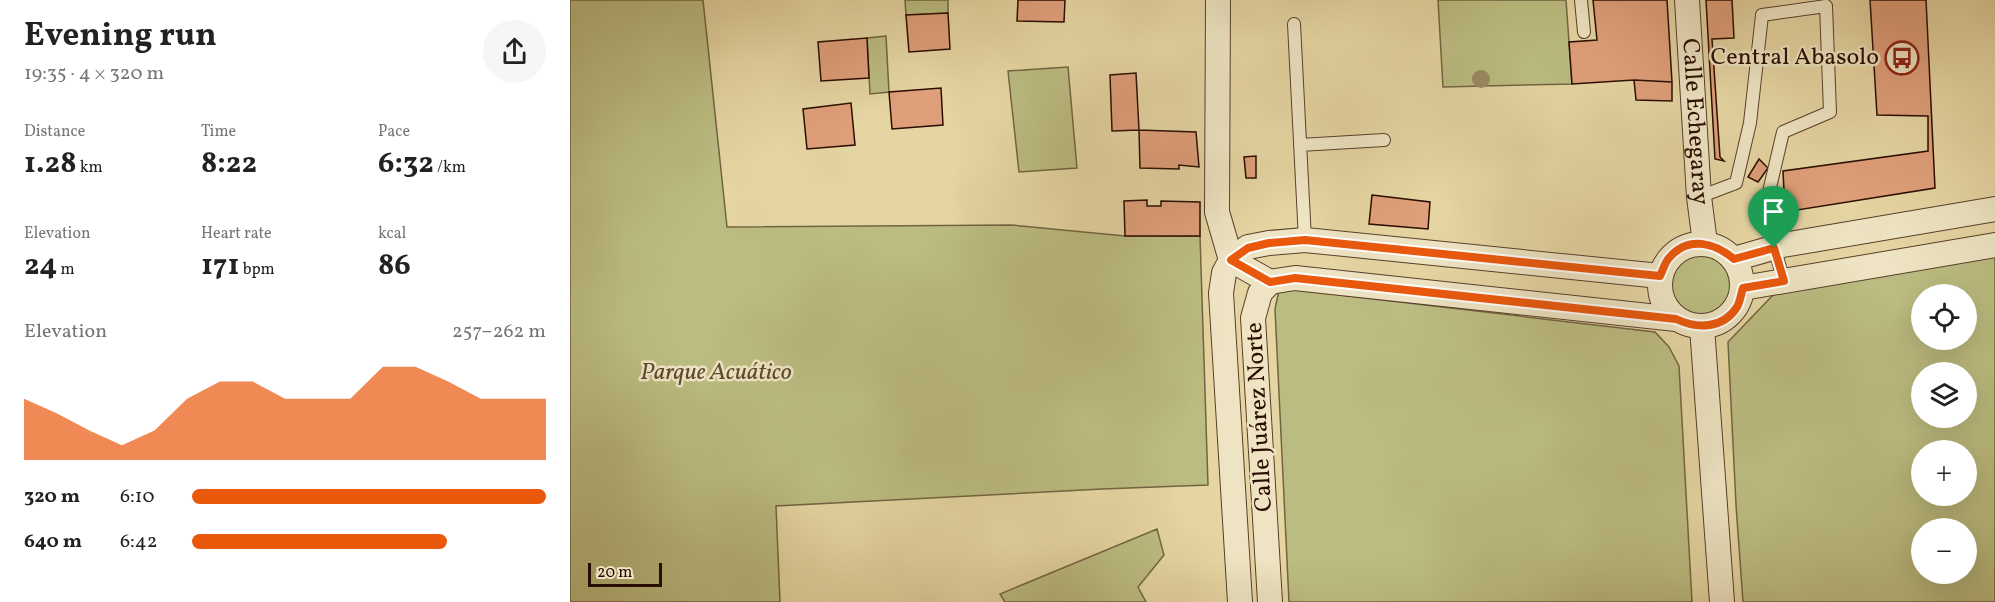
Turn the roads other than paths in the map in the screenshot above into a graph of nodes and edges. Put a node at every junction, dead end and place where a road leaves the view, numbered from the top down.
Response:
1 (1218, 0) edge
2 (1581, 0) edge
3 (1687, 0) edge
4 (1294, 24) dead end
5 (1584, 32) dead end
6 (1384, 140) dead end
7 (1300, 145) junction
8 (1700, 197) junction
9 (1995, 209) edge
10 (1305, 240) junction
11 (1705, 243) junction
12 (1995, 245) edge
13 (1774, 248) junction
14 (1734, 259) junction
15 (1231, 260) junction
16 (1660, 276) junction
17 (1784, 281) junction
18 (1270, 282) junction
19 (1743, 288) junction
20 (1676, 319) junction
21 (1702, 327) junction
22 (1240, 602) edge
23 (1270, 602) edge
24 (1722, 602) edge

1 - 15 street
2 - 5 lane
3 - 8 street, Calle Echegaray
4 - 7 lane
6 - 7 lane
7 - 10 lane
8 - 11 street, Calle Echegaray
8 - 13 lane
9 - 13 street
10 - 15 street
10 - 16 street
11 - 14 street
11 - 16 street
12 - 17 street
13 - 14 street
13 - 17 lane
14 - 19 street
15 - 18 street
15 - 22 street, Calle Juárez Norte
16 - 20 street
17 - 19 street
18 - 20 street
18 - 23 street, Calle Juárez Norte
19 - 21 street
20 - 21 street
21 - 24 street

